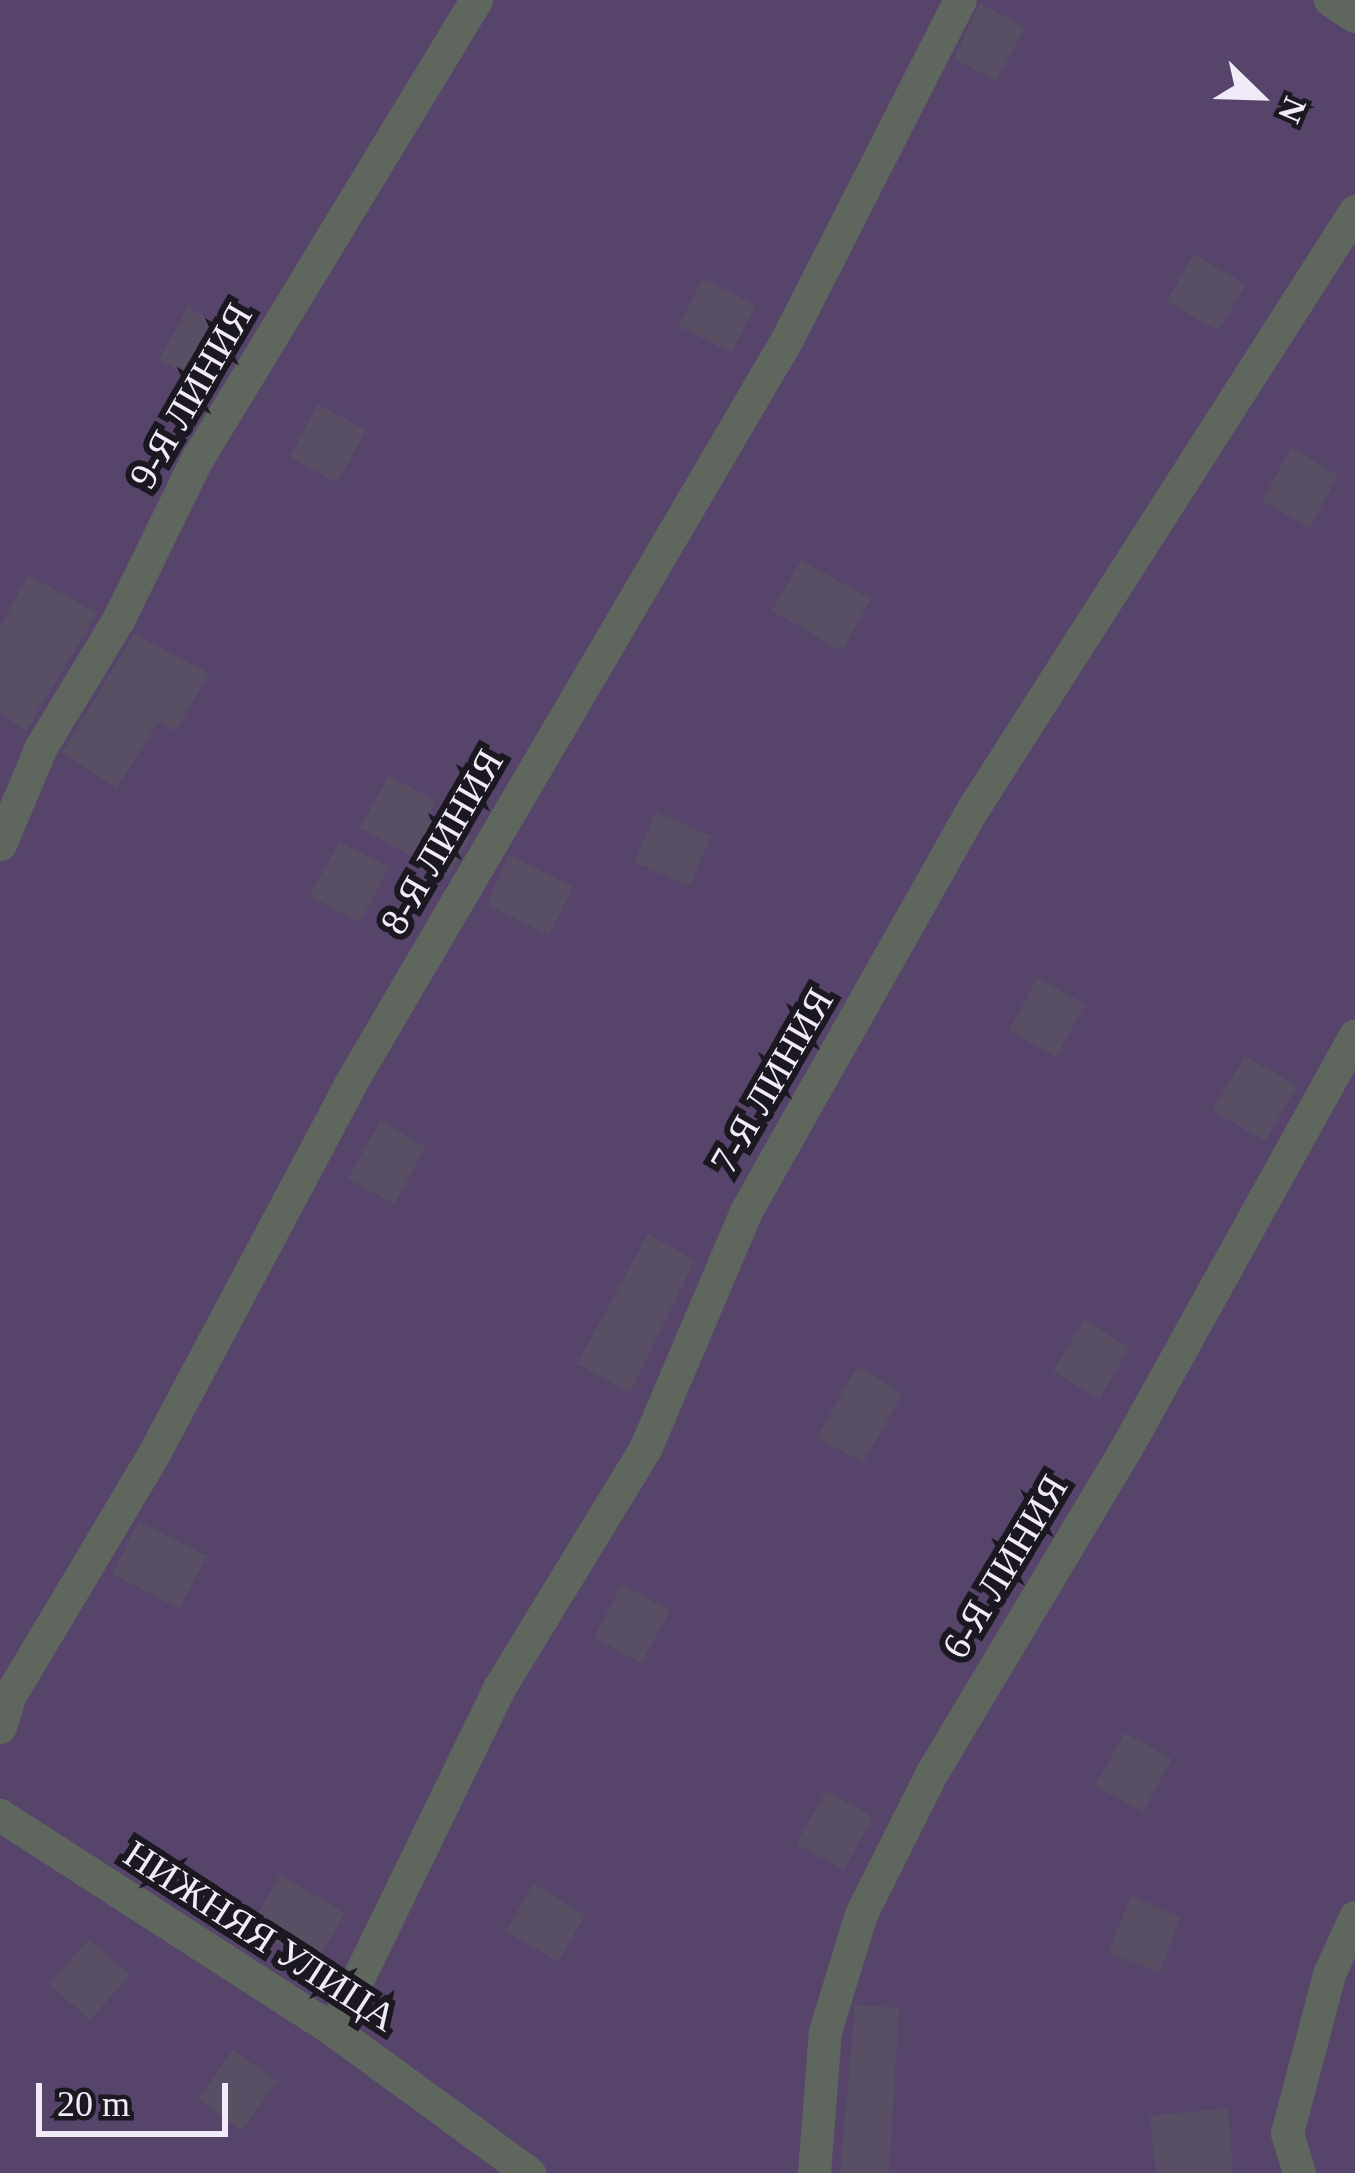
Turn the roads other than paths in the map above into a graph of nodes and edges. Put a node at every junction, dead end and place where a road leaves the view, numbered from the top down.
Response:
1 (476, 0) edge
2 (960, 0) edge
3 (1330, 0) edge
4 (1355, 16) edge
5 (1355, 211) edge
6 (0, 844) edge
7 (1355, 1035) edge
8 (0, 1727) edge
9 (0, 1816) edge
10 (1355, 1917) edge
11 (333, 2030) junction
12 (529, 2173) edge
13 (814, 2173) edge
14 (1299, 2173) edge

1 - 6 street, 9-Я ЛИНИЯ
2 - 8 street, 8-Я ЛИНИЯ
3 - 4 street
5 - 11 street, 7-Я ЛИНИЯ
7 - 13 street, 6-Я ЛИНИЯ
9 - 11 street, НИЖНЯЯ УЛИЦА
10 - 14 street
11 - 12 street, НИЖНЯЯ УЛИЦА

